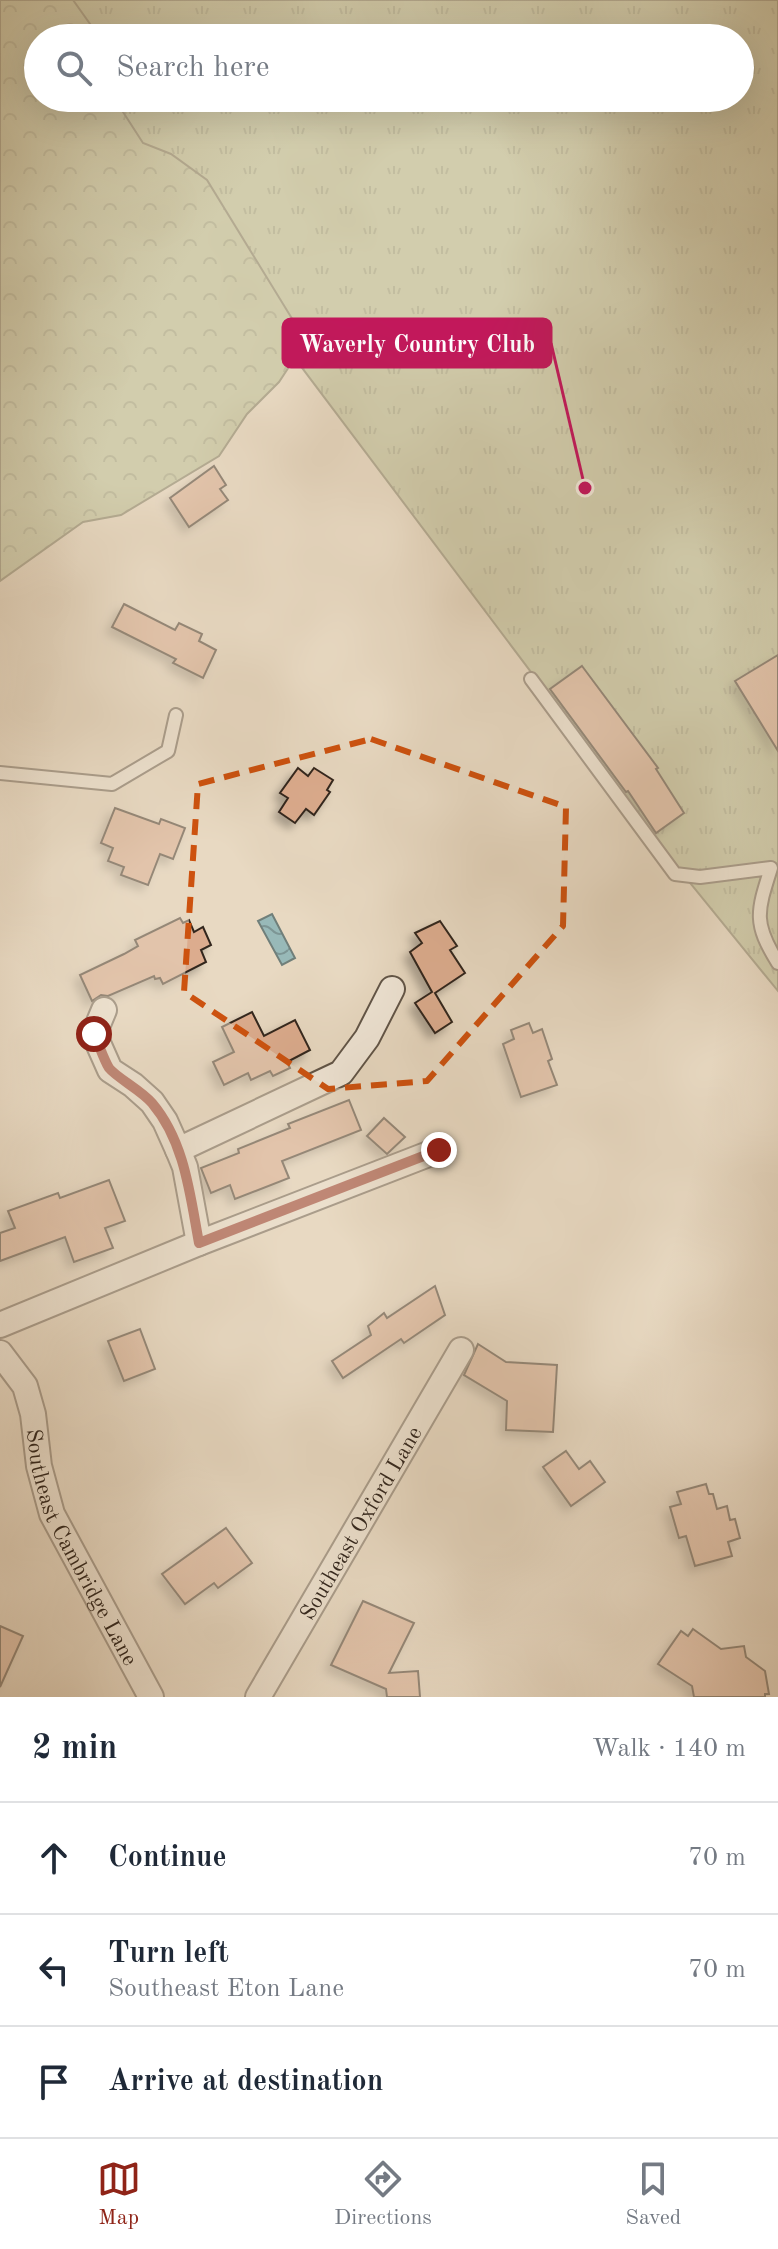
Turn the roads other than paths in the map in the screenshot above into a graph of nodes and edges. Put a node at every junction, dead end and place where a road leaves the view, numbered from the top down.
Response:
1 (531, 679) dead end
2 (176, 715) dead end
3 (0, 773) edge
4 (778, 963) edge
5 (392, 989) dead end
6 (104, 1010) dead end
7 (178, 1150) junction
8 (439, 1150) dead end
9 (199, 1243) junction
10 (0, 1325) edge
11 (461, 1350) dead end
12 (0, 1353) edge
13 (151, 1697) edge
14 (258, 1697) edge

1 - 4 lane
2 - 3 lane
5 - 7 street
6 - 7 street
7 - 9 street
8 - 9 street
9 - 10 street
11 - 14 street, Southeast Oxford Lane
12 - 13 street, Southeast Cambridge Lane

